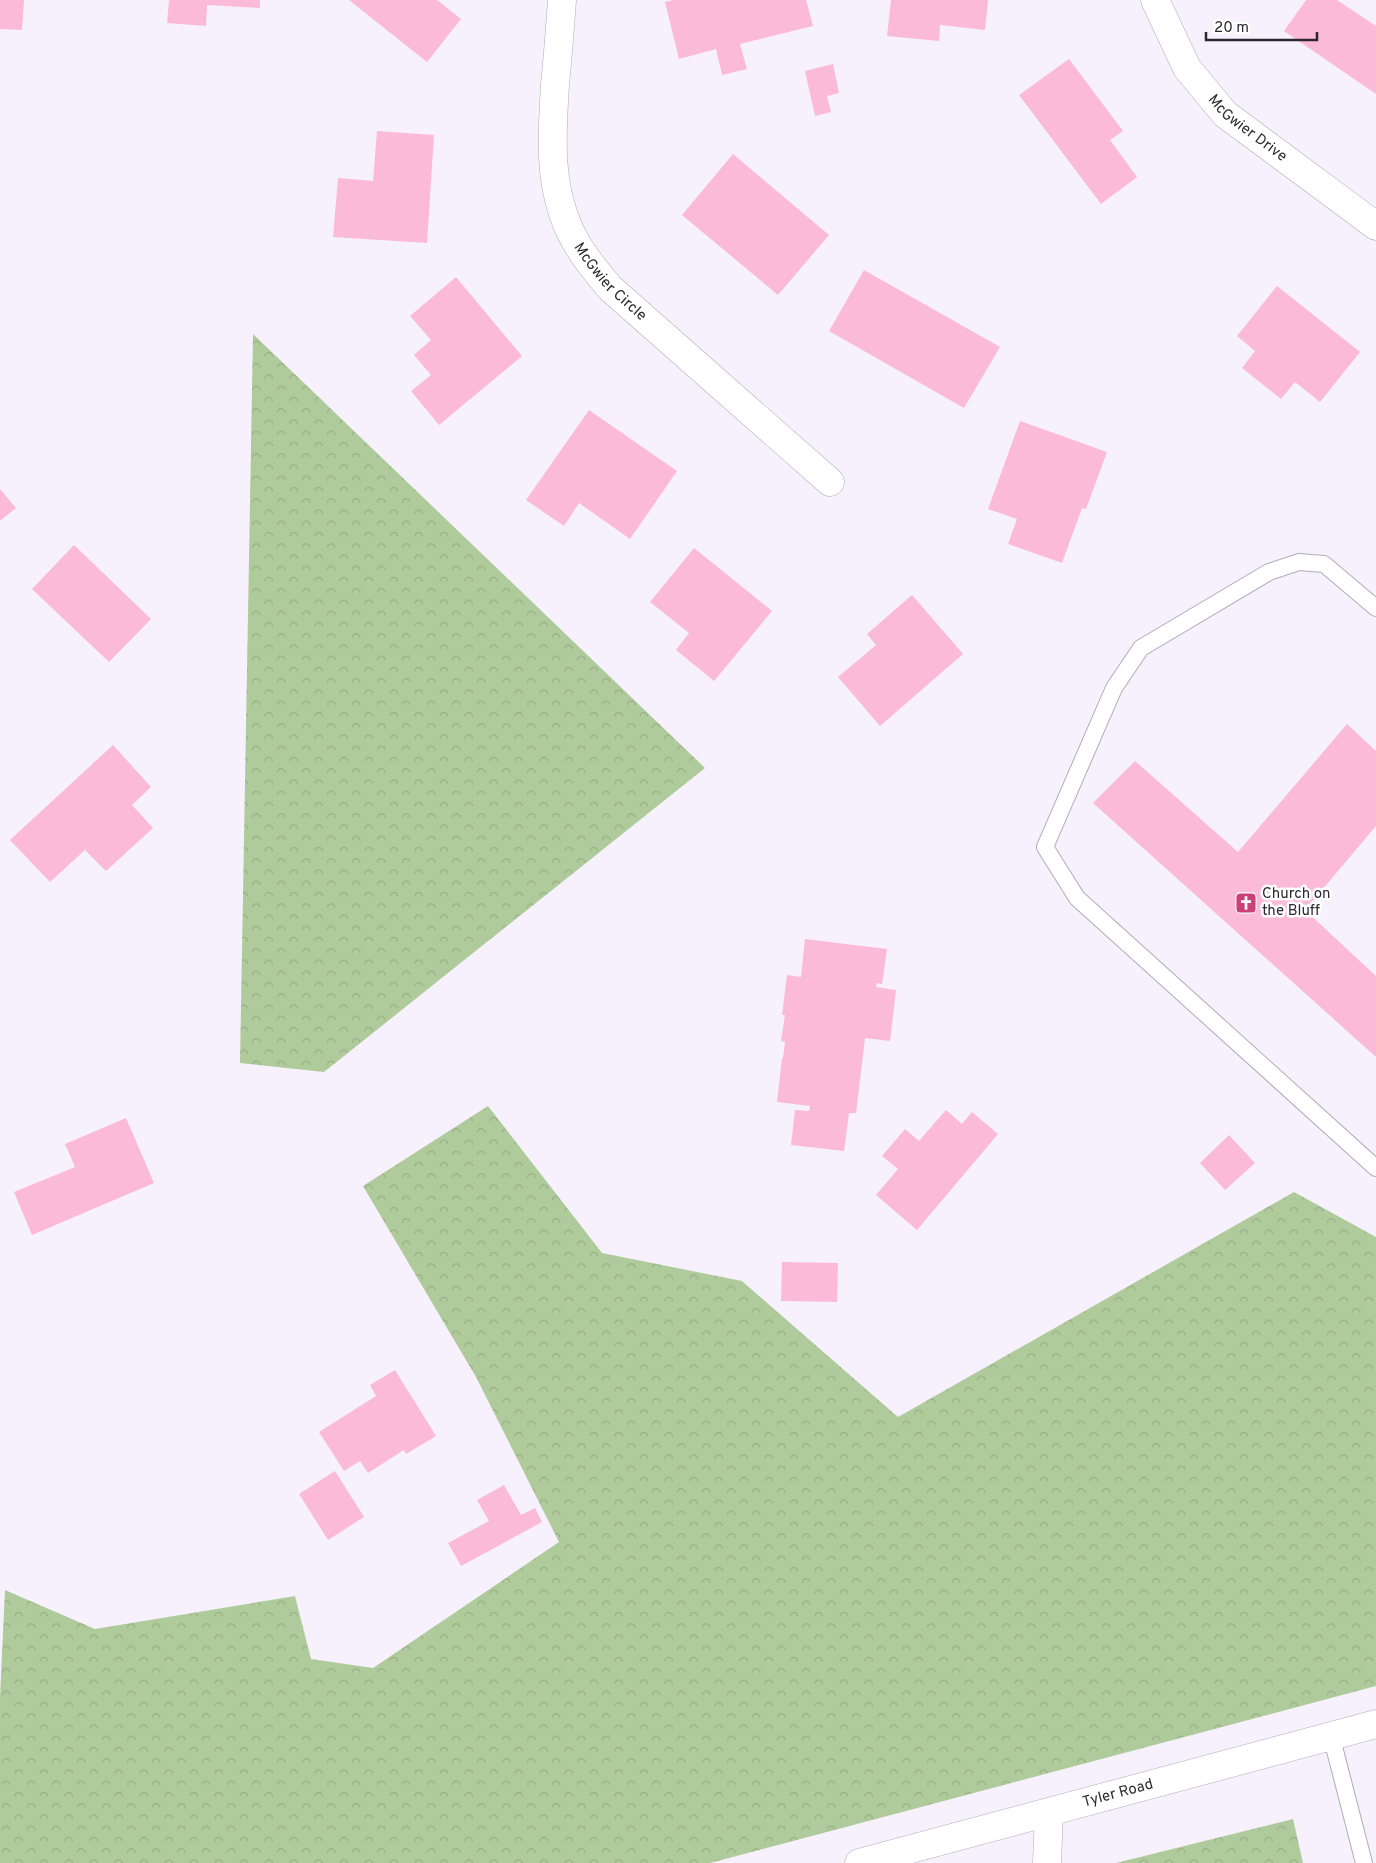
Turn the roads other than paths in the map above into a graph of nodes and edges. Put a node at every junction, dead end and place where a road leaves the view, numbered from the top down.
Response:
1 (562, 0) edge
2 (1155, 0) edge
3 (1376, 226) edge
4 (830, 482) dead end
5 (1376, 608) edge
6 (1376, 1168) edge
7 (1376, 1724) edge
8 (1331, 1735) junction
9 (1050, 1812) junction
10 (859, 1863) edge
11 (1047, 1863) edge
12 (1364, 1863) edge

1 - 4 street, McGwier Circle
2 - 3 street, McGwier Drive
5 - 6 lane
7 - 8 street, Tyler Road
8 - 9 street, Tyler Road
8 - 12 lane
9 - 10 street, Tyler Road
9 - 11 street

